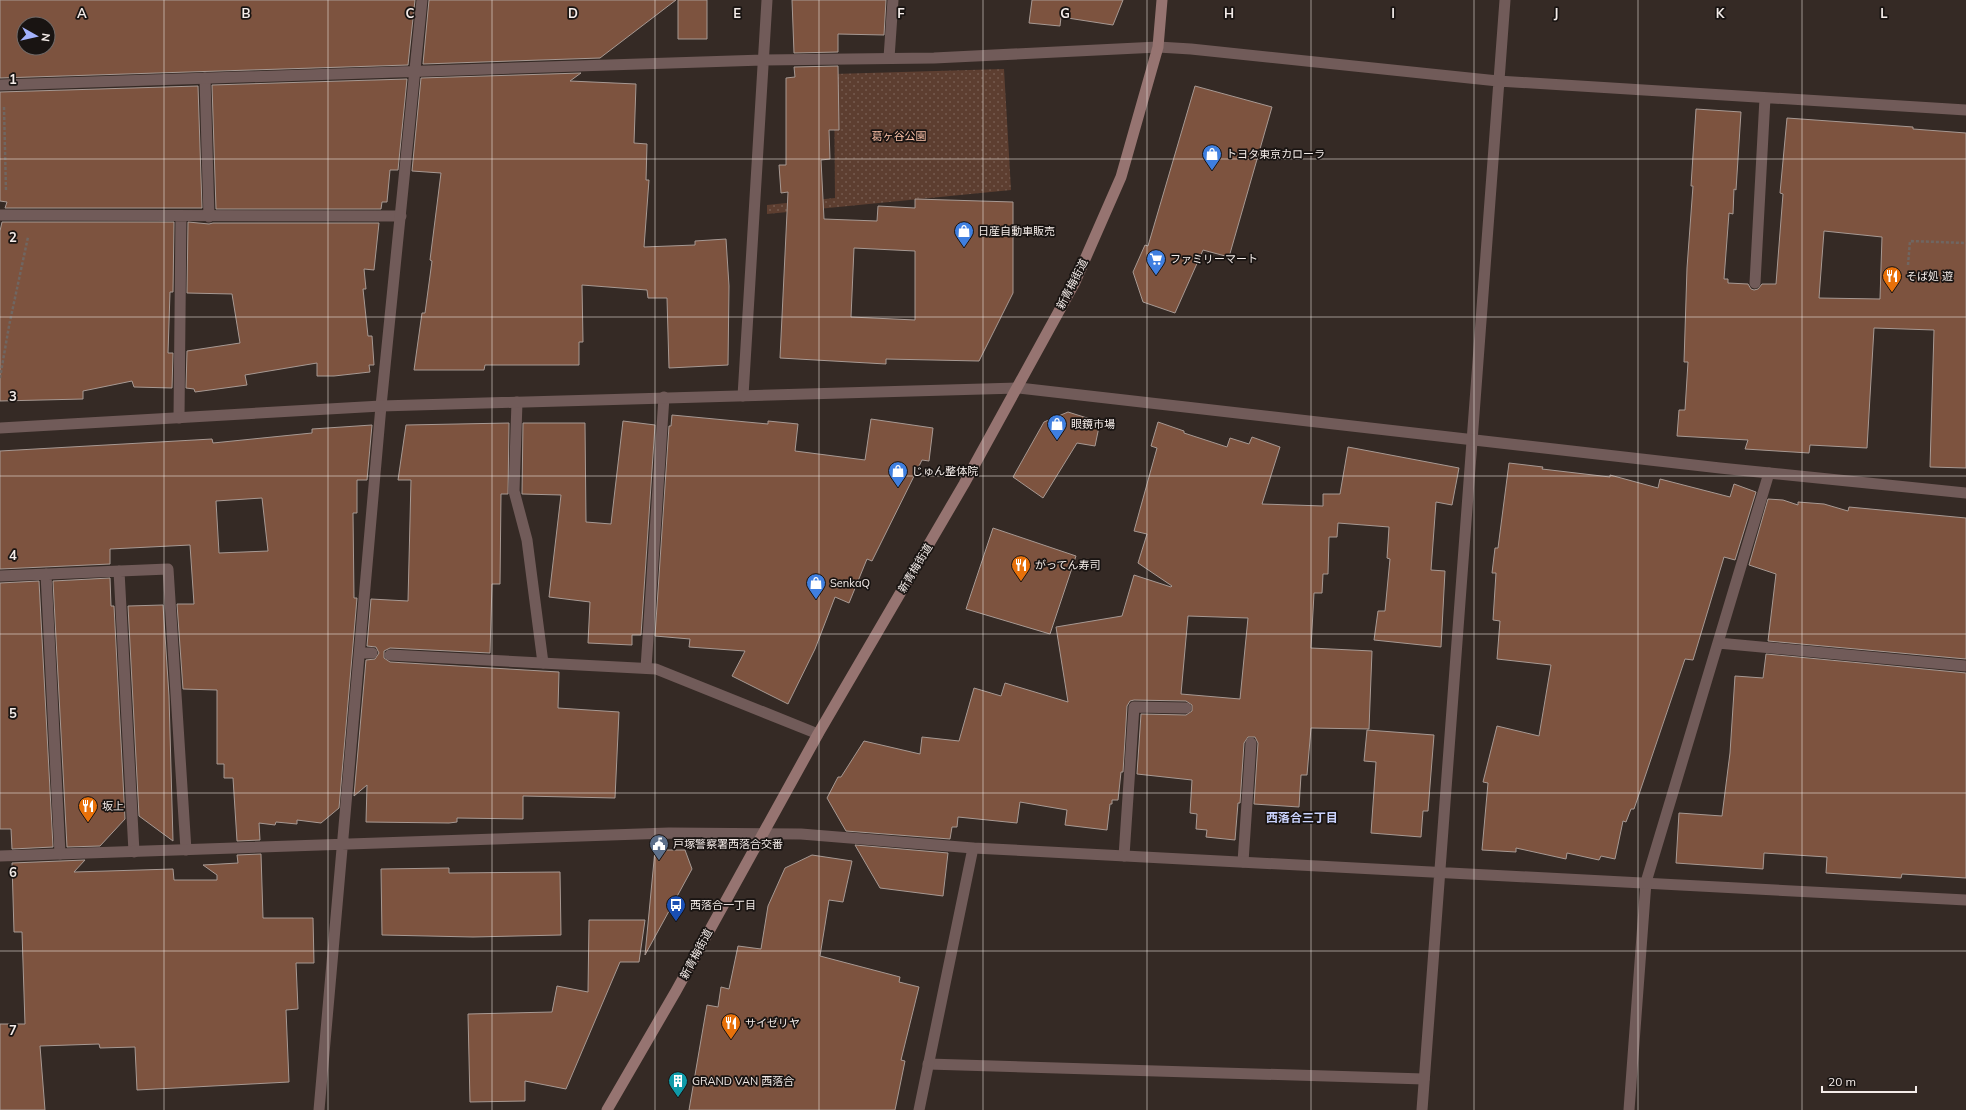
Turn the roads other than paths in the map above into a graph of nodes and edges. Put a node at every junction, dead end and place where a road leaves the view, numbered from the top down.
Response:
1 (422, 0) edge
2 (767, 0) edge
3 (893, 0) edge
4 (1162, 0) edge
5 (1505, 0) edge
6 (1158, 47) junction
7 (889, 58) junction
8 (763, 60) junction
9 (416, 72) junction
10 (205, 78) junction
11 (1498, 80) junction
12 (2, 85) edge
13 (1765, 98) junction
14 (1966, 110) edge
15 (3, 215) edge
16 (181, 216) junction
17 (401, 216) junction
18 (209, 217) junction
19 (1754, 283) dead end
20 (1019, 388) junction
21 (743, 396) junction
22 (664, 398) junction
23 (517, 402) junction
24 (381, 406) junction
25 (179, 418) junction
26 (0, 428) edge
27 (1471, 440) junction
28 (1769, 473) junction
29 (1966, 493) edge
30 (119, 571) junction
31 (46, 574) junction
32 (0, 576) edge
33 (1718, 643) junction
34 (360, 653) junction
35 (372, 654) dead end
36 (390, 655) dead end
37 (543, 663) junction
38 (1966, 666) edge
39 (646, 668) junction
40 (1186, 708) dead end
41 (818, 734) junction
42 (1251, 743) dead end
43 (763, 833) junction
44 (343, 845) junction
45 (973, 848) junction
46 (186, 850) junction
47 (134, 852) junction
48 (60, 854) junction
49 (0, 856) edge
50 (1124, 856) junction
51 (1243, 862) junction
52 (1438, 873) junction
53 (1646, 882) junction
54 (1966, 900) edge
55 (928, 1064) junction
56 (1424, 1079) junction
57 (319, 1110) edge
58 (607, 1110) edge
59 (918, 1110) edge
60 (1422, 1110) edge
61 (1629, 1110) edge

1 - 9 street
2 - 8 street
3 - 7 street
4 - 6 main road, 新青梅街道
5 - 11 street
6 - 7 street
6 - 11 street
6 - 20 main road, 新青梅街道
7 - 8 street
8 - 9 street
8 - 21 street
9 - 10 street
9 - 17 street
10 - 12 street
10 - 18 street
11 - 13 street
11 - 27 street
13 - 14 street
13 - 19 street
15 - 16 street
16 - 18 street
16 - 25 street
17 - 18 street
17 - 24 street
20 - 21 street
20 - 27 street
20 - 41 main road, 新青梅街道
21 - 22 street
22 - 23 street
22 - 39 street
23 - 24 street
23 - 37 street
24 - 25 street
24 - 34 street
25 - 26 street
27 - 28 street
27 - 52 street
28 - 29 street
28 - 33 street
30 - 31 street
30 - 46 street
30 - 47 street
31 - 32 street
31 - 48 street
33 - 38 street
33 - 53 street
34 - 35 street
34 - 44 street
36 - 37 street
37 - 39 street
39 - 41 street
40 - 50 street
41 - 43 main road, 新青梅街道
42 - 51 street
43 - 44 street
43 - 45 street
43 - 58 main road, 新青梅街道
44 - 46 street
44 - 57 street
45 - 50 street
45 - 55 street
46 - 47 street
47 - 48 street
48 - 49 street
50 - 51 street
51 - 52 street
52 - 53 street
52 - 56 street
53 - 54 street
53 - 61 street
55 - 56 street
55 - 59 street
56 - 60 street

